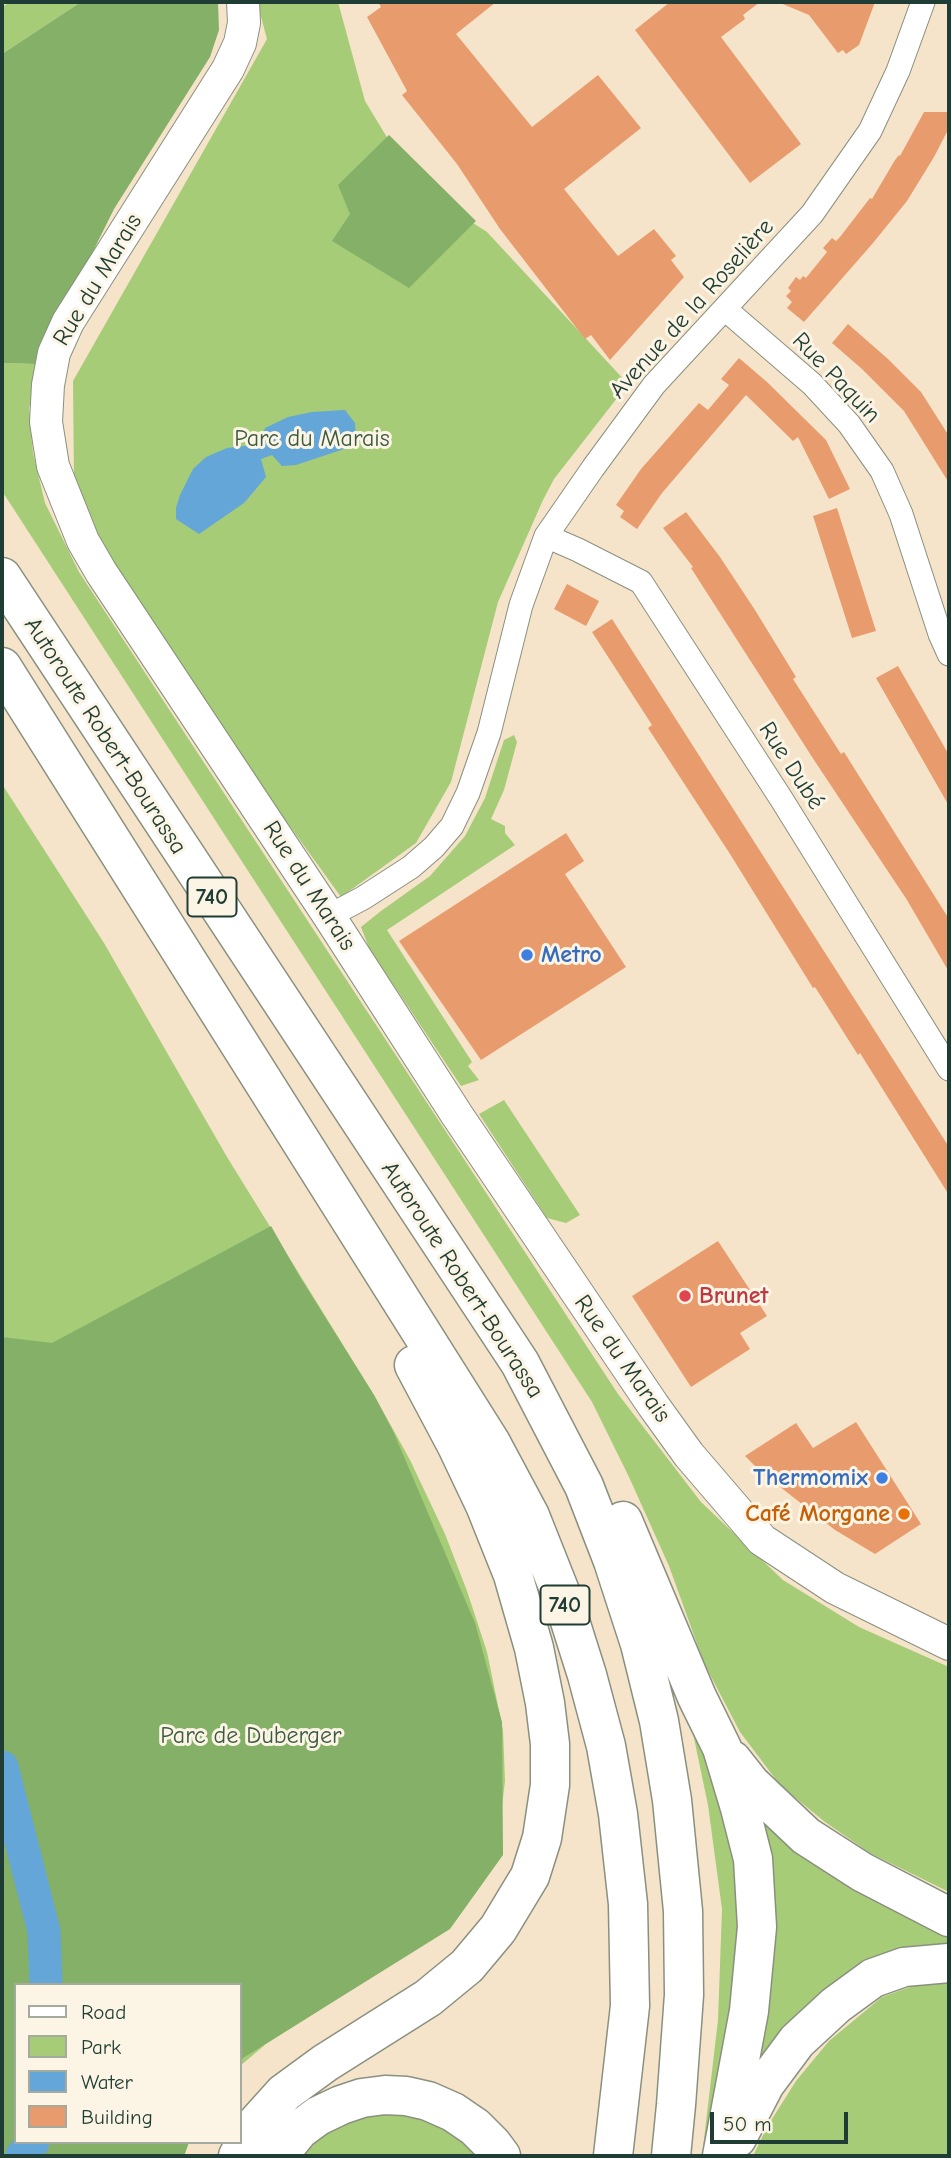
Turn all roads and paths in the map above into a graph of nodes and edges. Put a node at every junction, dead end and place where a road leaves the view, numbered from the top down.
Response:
1 (243, 2) edge
2 (923, 2) edge
3 (725, 309) junction
4 (547, 537) junction
5 (2, 577) edge
6 (949, 654) edge
7 (2, 667) edge
8 (329, 916) junction
9 (949, 1069) edge
10 (288, 1121) junction
11 (520, 1363) junction
12 (949, 1644) edge
13 (722, 1748) junction
14 (949, 1917) edge
15 (949, 1963) edge
16 (237, 2156) edge
17 (278, 2156) edge
18 (501, 2156) edge
19 (613, 2156) edge
20 (671, 2156) edge
21 (722, 2156) edge
22 (730, 2156) edge

1 - 8 street, Rue du Marais
2 - 3 street, Avenue de la Roselière
3 - 4 street, Avenue de la Roselière
3 - 6 street, Rue Paquin
4 - 8 street, Avenue de la Roselière
4 - 9 street, Rue Dubé
5 - 11 highway, Autoroute Robert-Bourassa / 740
7 - 10 highway, Autoroute Robert-Bourassa / 740
8 - 12 street, Rue du Marais
10 - 16 highway
10 - 19 highway, Autoroute Robert-Bourassa / 740
11 - 13 highway
11 - 20 highway, Autoroute Robert-Bourassa / 740
13 - 14 highway
13 - 21 highway
15 - 22 highway
17 - 18 highway

